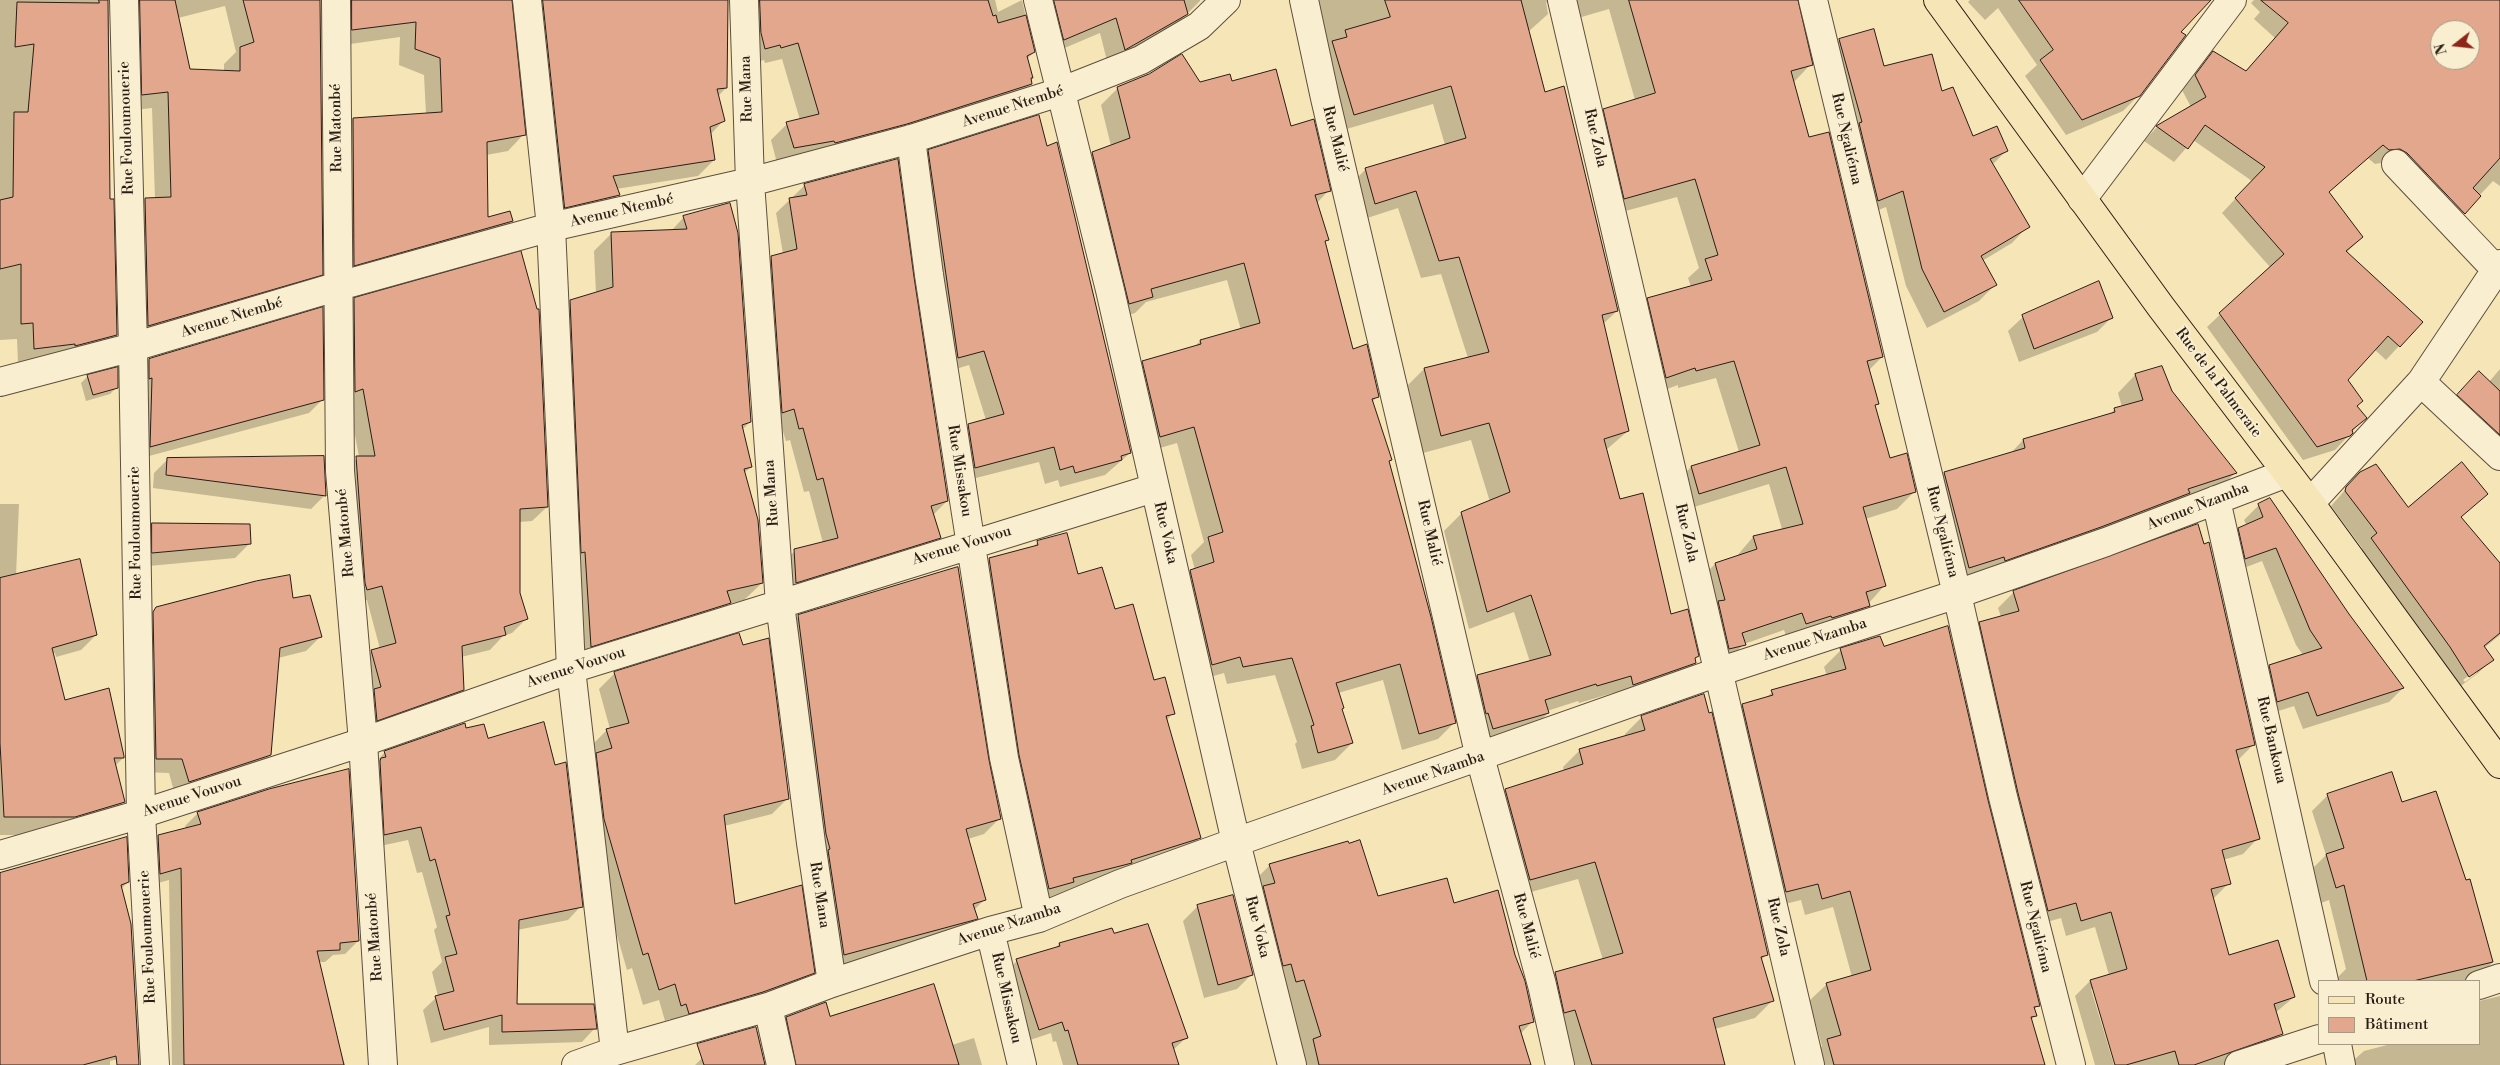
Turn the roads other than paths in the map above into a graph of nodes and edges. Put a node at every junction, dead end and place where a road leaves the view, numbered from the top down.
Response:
1 (124, 0) edge
2 (336, 0) edge
3 (526, 0) edge
4 (744, 0) edge
5 (1038, 0) edge
6 (1226, 0) edge
7 (1304, 0) edge
8 (1562, 0) edge
9 (1813, 0) edge
10 (1938, 0) edge
11 (2229, 1) edge
12 (1060, 92) junction
13 (911, 139) junction
14 (2396, 164) dead end
15 (750, 182) junction
16 (2082, 199) junction
17 (551, 226) junction
18 (2499, 270) edge
19 (339, 286) junction
20 (133, 348) junction
21 (0, 382) edge
22 (2421, 382) junction
23 (2500, 456) edge
24 (2287, 473) junction
25 (1154, 488) junction
26 (2216, 500) junction
27 (2310, 503) junction
28 (970, 543) junction
29 (1957, 594) junction
30 (780, 604) junction
31 (571, 669) junction
32 (1718, 672) junction
33 (363, 742) junction
34 (1480, 757) junction
35 (2500, 764) edge
36 (141, 814) junction
37 (1236, 842) junction
38 (0, 854) edge
39 (1039, 918) junction
40 (990, 931) junction
41 (2500, 978) edge
42 (2324, 980) edge
43 (832, 983) junction
44 (2480, 985) edge
45 (768, 1007) junction
46 (2318, 1040) edge
47 (2337, 1045) edge
48 (615, 1051) junction
49 (155, 1065) edge
50 (383, 1065) edge
51 (576, 1065) edge
52 (781, 1065) edge
53 (1022, 1065) edge
54 (1292, 1065) edge
55 (1560, 1065) edge
56 (1810, 1065) edge
57 (2071, 1065) edge
58 (2239, 1065) edge
59 (2341, 1065) edge

1 - 20 street, Rue Fouloumouerie
2 - 19 street, Rue Matonbé
3 - 17 street
4 - 15 street, Rue Mana
5 - 12 street, Rue Voka
6 - 12 street, Avenue Ntembé
7 - 34 street, Rue Malié
8 - 32 street, Rue Zola
9 - 29 street, Rue Ngaliéma
10 - 16 main road, Rue de la Palmeraie
11 - 16 street
12 - 13 street, Avenue Ntembé
12 - 25 street, Rue Voka
13 - 15 street, Avenue Ntembé
13 - 28 street, Rue Missakou
14 - 18 street
15 - 17 street, Avenue Ntembé
15 - 30 street, Rue Mana
16 - 24 main road, Rue de la Palmeraie
17 - 19 street, Avenue Ntembé
17 - 31 street
18 - 22 street
19 - 20 street, Avenue Ntembé
19 - 33 street, Rue Matonbé
20 - 21 street, Avenue Ntembé
20 - 36 street, Rue Fouloumouerie
22 - 23 street
22 - 27 street
24 - 26 street, Avenue Nzamba
24 - 27 main road, Rue de la Palmeraie
25 - 28 street, Avenue Vouvou
25 - 37 street, Rue Voka
26 - 29 street, Avenue Nzamba
26 - 42 street, Rue Bankoua
27 - 35 main road, Rue de la Palmeraie
28 - 30 street, Avenue Vouvou
28 - 39 street, Rue Missakou
29 - 32 street, Avenue Nzamba
29 - 57 street, Rue Ngaliéma
30 - 31 street, Avenue Vouvou
30 - 43 street, Rue Mana
31 - 33 street, Avenue Vouvou
31 - 48 street
32 - 34 street, Avenue Nzamba
32 - 56 street, Rue Zola
33 - 36 street, Avenue Vouvou
33 - 50 street, Rue Matonbé
34 - 37 street, Avenue Nzamba
34 - 55 street, Rue Malié
36 - 38 street, Avenue Vouvou
36 - 49 street, Rue Fouloumouerie
37 - 39 street, Avenue Nzamba
37 - 54 street, Rue Voka
39 - 40 street, Avenue Nzamba
40 - 43 street, Avenue Nzamba
40 - 53 street, Rue Missakou
41 - 44 street
43 - 45 street, Avenue Nzamba
45 - 48 street, Avenue Nzamba
45 - 52 street
46 - 58 street
47 - 59 street
48 - 51 street, Avenue Nzamba

